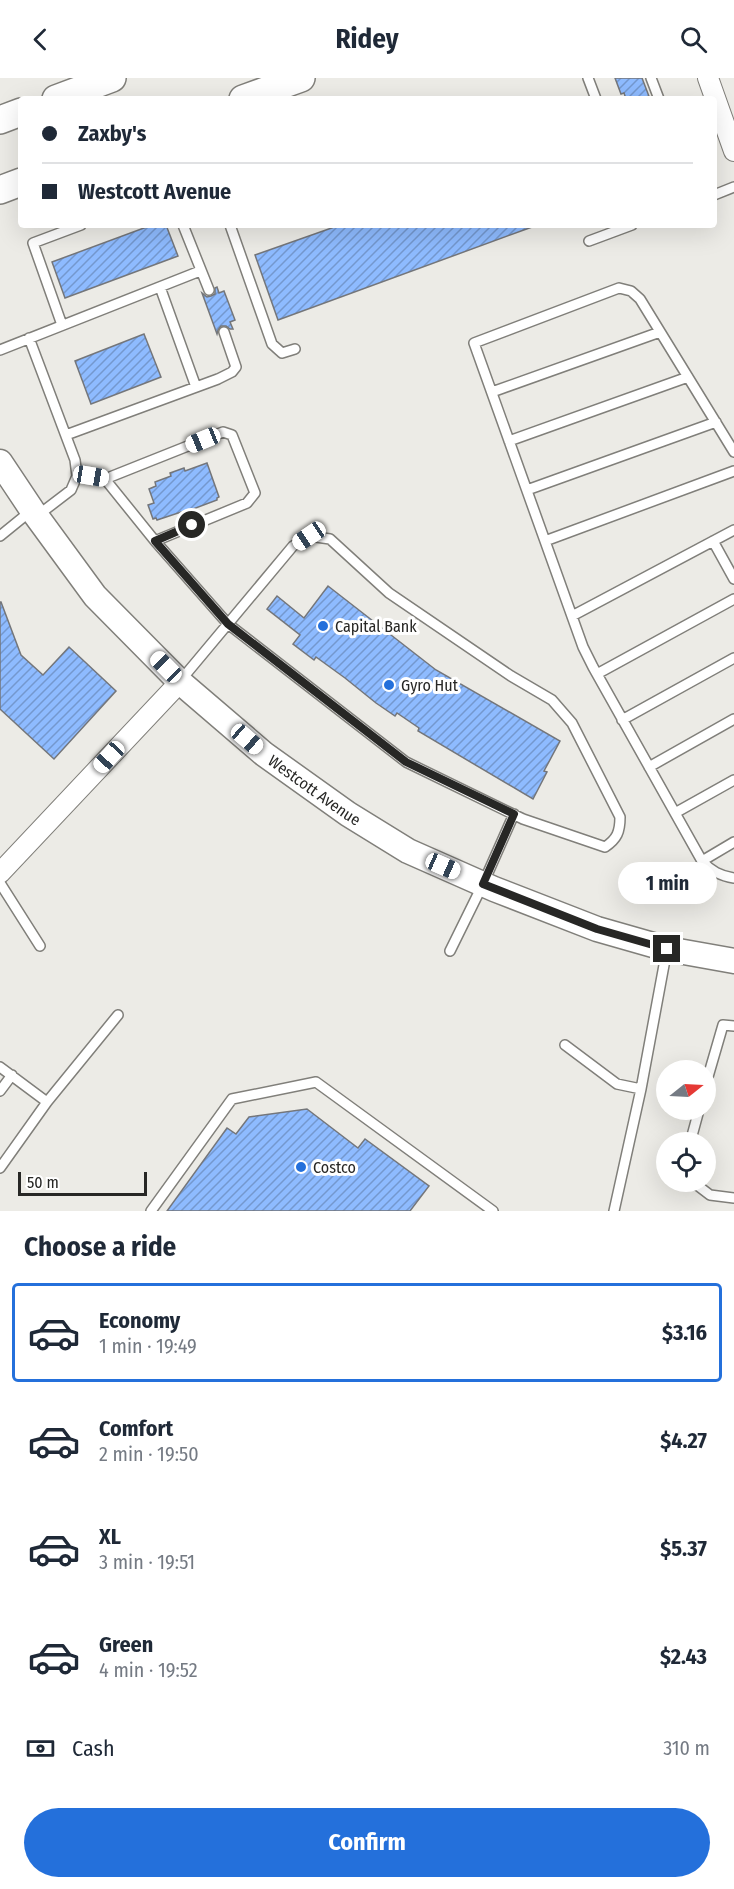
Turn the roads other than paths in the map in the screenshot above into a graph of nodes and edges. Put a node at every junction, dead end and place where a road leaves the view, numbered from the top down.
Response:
1 (112, 78) edge
2 (301, 78) edge
3 (588, 78) edge
4 (651, 78) edge
5 (708, 78) edge
6 (64, 96) edge
7 (251, 96) edge
8 (595, 96) edge
9 (658, 96) edge
10 (714, 96) edge
11 (717, 103) edge
12 (18, 113) edge
13 (0, 120) edge
14 (734, 151) edge
15 (18, 183) edge
16 (734, 187) edge
17 (0, 190) edge
18 (717, 194) edge
19 (73, 228) edge
20 (184, 228) edge
21 (231, 228) edge
22 (624, 228) edge
23 (589, 241) dead end
24 (200, 271) junction
25 (160, 287) junction
26 (209, 290) dead end
27 (62, 326) junction
28 (224, 332) dead end
29 (660, 332) junction
30 (29, 339) junction
31 (296, 349) dead end
32 (0, 350) edge
33 (688, 377) junction
34 (196, 387) junction
35 (492, 392) junction
36 (716, 422) junction
37 (66, 435) junction
38 (509, 441) junction
39 (734, 452) edge
40 (0, 462) edge
41 (734, 471) edge
42 (77, 474) junction
43 (105, 478) junction
44 (527, 490) junction
45 (34, 513) junction
46 (734, 530) edge
47 (0, 536) edge
48 (155, 541) junction
49 (546, 541) junction
50 (713, 541) junction
51 (734, 579) edge
52 (734, 598) edge
53 (572, 616) junction
54 (228, 624) junction
55 (734, 658) edge
56 (597, 674) junction
57 (180, 682) junction
58 (734, 719) edge
59 (622, 720) junction
60 (649, 767) junction
61 (734, 780) edge
62 (675, 813) junction
63 (514, 814) junction
64 (734, 842) edge
65 (702, 861) junction
66 (0, 873) edge
67 (734, 878) edge
68 (0, 883) edge
69 (483, 884) junction
70 (40, 946) dead end
71 (667, 949) junction
72 (450, 951) dead end
73 (734, 961) edge
74 (118, 1015) dead end
75 (734, 1026) edge
76 (565, 1044) dead end
77 (713, 1060) edge
78 (0, 1067) edge
79 (12, 1075) junction
80 (641, 1089) junction
81 (0, 1091) edge
82 (47, 1102) junction
83 (0, 1168) edge
84 (706, 1192) edge
85 (734, 1198) edge
86 (151, 1211) edge
87 (494, 1211) edge
88 (614, 1211) edge

1 - 6 main road
2 - 7 main road
3 - 8 lane
4 - 9 lane
5 - 10 street
11 - 14 street
12 - 13 main road
15 - 17 main road
16 - 18 lane
19 - 27 lane
20 - 24 lane
21 - 31 lane
22 - 23 lane
24 - 25 lane
24 - 26 lane
25 - 27 lane
25 - 34 lane
27 - 30 lane
28 - 34 lane
29 - 33 lane
29 - 35 lane
29 - 35 lane
30 - 32 lane
30 - 37 lane
33 - 36 lane
33 - 38 lane
34 - 37 lane
35 - 38 lane
36 - 39 lane
36 - 44 lane
37 - 42 lane
38 - 44 lane
40 - 45 street, Westcott Avenue
41 - 49 lane
42 - 43 lane
42 - 45 lane
43 - 48 lane
43 - 48 lane
44 - 49 lane
45 - 47 lane
45 - 57 street, Westcott Avenue
46 - 50 lane
48 - 54 lane
49 - 53 lane
50 - 51 lane
50 - 53 lane
52 - 56 lane
53 - 56 lane
54 - 57 lane
54 - 63 lane
54 - 63 lane
55 - 59 lane
56 - 59 lane
57 - 66 street
57 - 69 street, Westcott Avenue
58 - 60 lane
59 - 60 lane
60 - 62 lane
61 - 62 lane
62 - 65 lane
63 - 69 lane
64 - 65 lane
65 - 67 lane
68 - 70 lane
69 - 71 street, Westcott Avenue
69 - 72 lane
71 - 73 street, Westcott Avenue
71 - 80 lane
74 - 82 lane
75 - 77 lane
76 - 80 lane
78 - 79 lane
79 - 81 lane
79 - 82 lane
80 - 88 lane
82 - 83 lane
84 - 85 lane
86 - 87 lane

